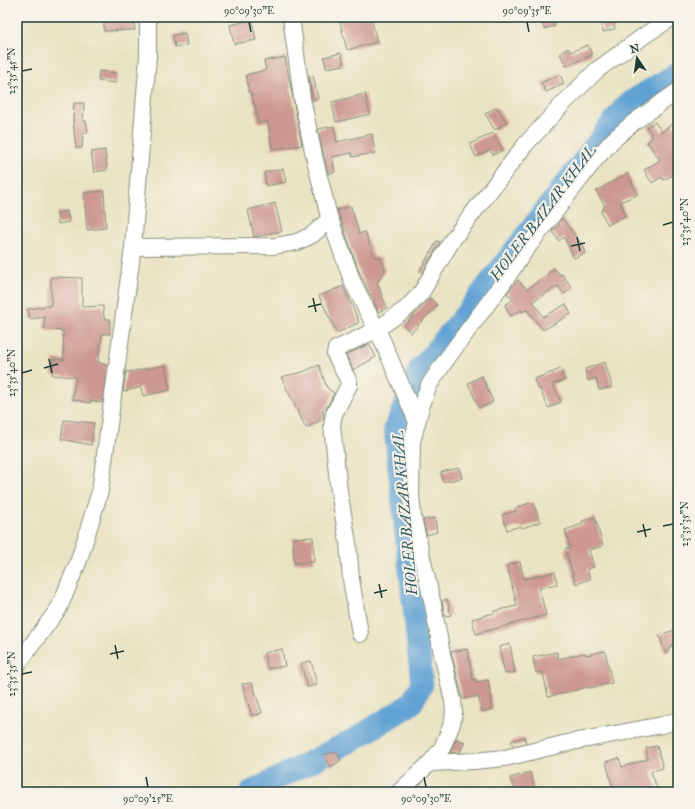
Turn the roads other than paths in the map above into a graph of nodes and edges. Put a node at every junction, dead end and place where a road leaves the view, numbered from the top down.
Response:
1 (148, 17) edge
2 (291, 17) edge
3 (673, 17) edge
4 (678, 91) edge
5 (330, 219) junction
6 (133, 247) junction
7 (376, 330) junction
8 (415, 418) junction
9 (360, 634) dead end
10 (17, 665) edge
11 (678, 720) edge
12 (430, 763) junction
13 (398, 792) edge

1 - 6 street
2 - 5 street
3 - 7 street
4 - 8 street
5 - 6 street
5 - 7 street
6 - 10 street
7 - 8 street
7 - 9 street
8 - 12 street
11 - 12 street
12 - 13 street

